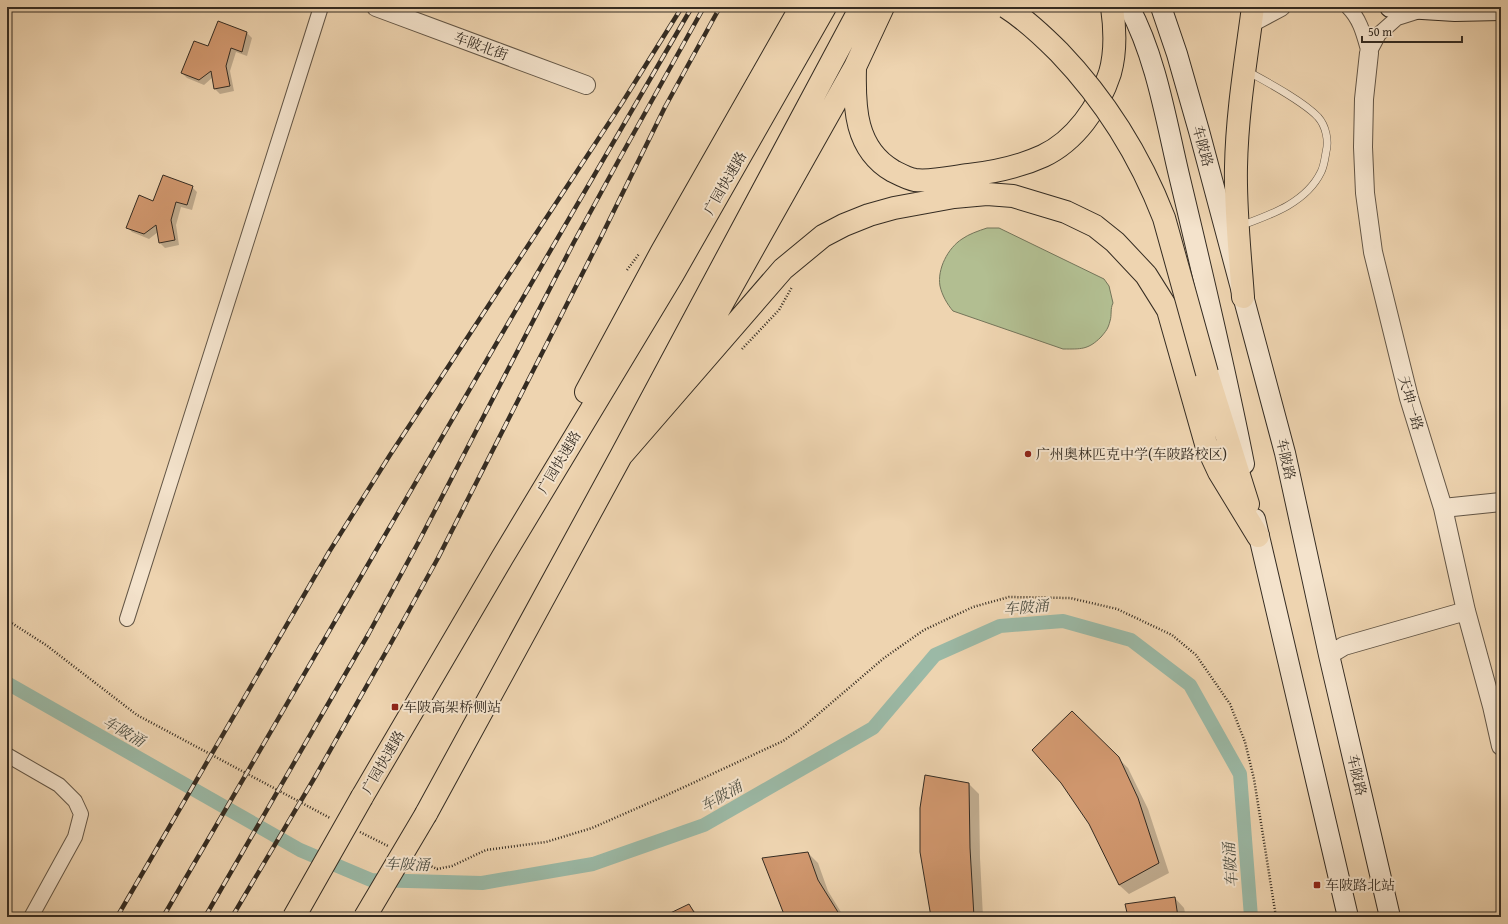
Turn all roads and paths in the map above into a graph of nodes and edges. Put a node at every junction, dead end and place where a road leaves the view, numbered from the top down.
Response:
1 (321, 7) edge
2 (376, 7) edge
3 (801, 7) edge
4 (825, 7) edge
5 (1006, 7) edge
6 (1112, 7) edge
7 (1129, 7) edge
8 (1161, 7) edge
9 (1281, 7) edge
10 (1348, 7) edge
11 (1390, 7) edge
12 (874, 10) edge
13 (1424, 10) junction
14 (1501, 10) edge
15 (1252, 15) edge
16 (1369, 53) junction
17 (855, 67) junction
18 (1245, 70) junction
19 (586, 85) dead end
20 (1238, 227) junction
21 (793, 285) dead end
22 (1243, 297) junction
23 (742, 349) dead end
24 (621, 456) junction
25 (1501, 502) edge
26 (1443, 508) junction
27 (1258, 536) junction
28 (502, 558) junction
29 (1466, 610) junction
30 (127, 619) dead end
31 (7, 620) edge
32 (1329, 655) junction
33 (1501, 746) edge
34 (7, 755) edge
35 (336, 821) dead end
36 (358, 832) dead end
37 (394, 848) dead end
38 (416, 859) dead end
39 (31, 917) edge
40 (294, 917) edge
41 (365, 917) edge
42 (1276, 917) edge
43 (1348, 917) edge
44 (1390, 917) edge

1 - 30 street
2 - 19 street, 车陂北街
3 - 28 highway
4 - 28 highway, 广园快速路
5 - 27 highway, bridge
6 - 17 highway
7 - 27 main road, 车陂路
8 - 22 main road, 车陂路
9 - 15 street
10 - 16 street
11 - 13 main road
12 - 17 highway
12 - 24 highway
13 - 14 main road
13 - 16 street
15 - 18 highway
16 - 26 street, 天坤一路
17 - 24 highway
18 - 20 highway
18 - 20 lane
20 - 22 highway
21 - 23 path
22 - 32 main road, 车陂路
24 - 27 highway
24 - 41 highway, bridge
25 - 26 street
26 - 29 street, 天坤一路
27 - 43 main road, 车陂路
28 - 40 highway, 广园快速路, bridge
29 - 32 street
29 - 33 street, 天坤一路
31 - 35 path
32 - 44 main road, 车陂路
34 - 39 street
36 - 37 path
38 - 42 path

